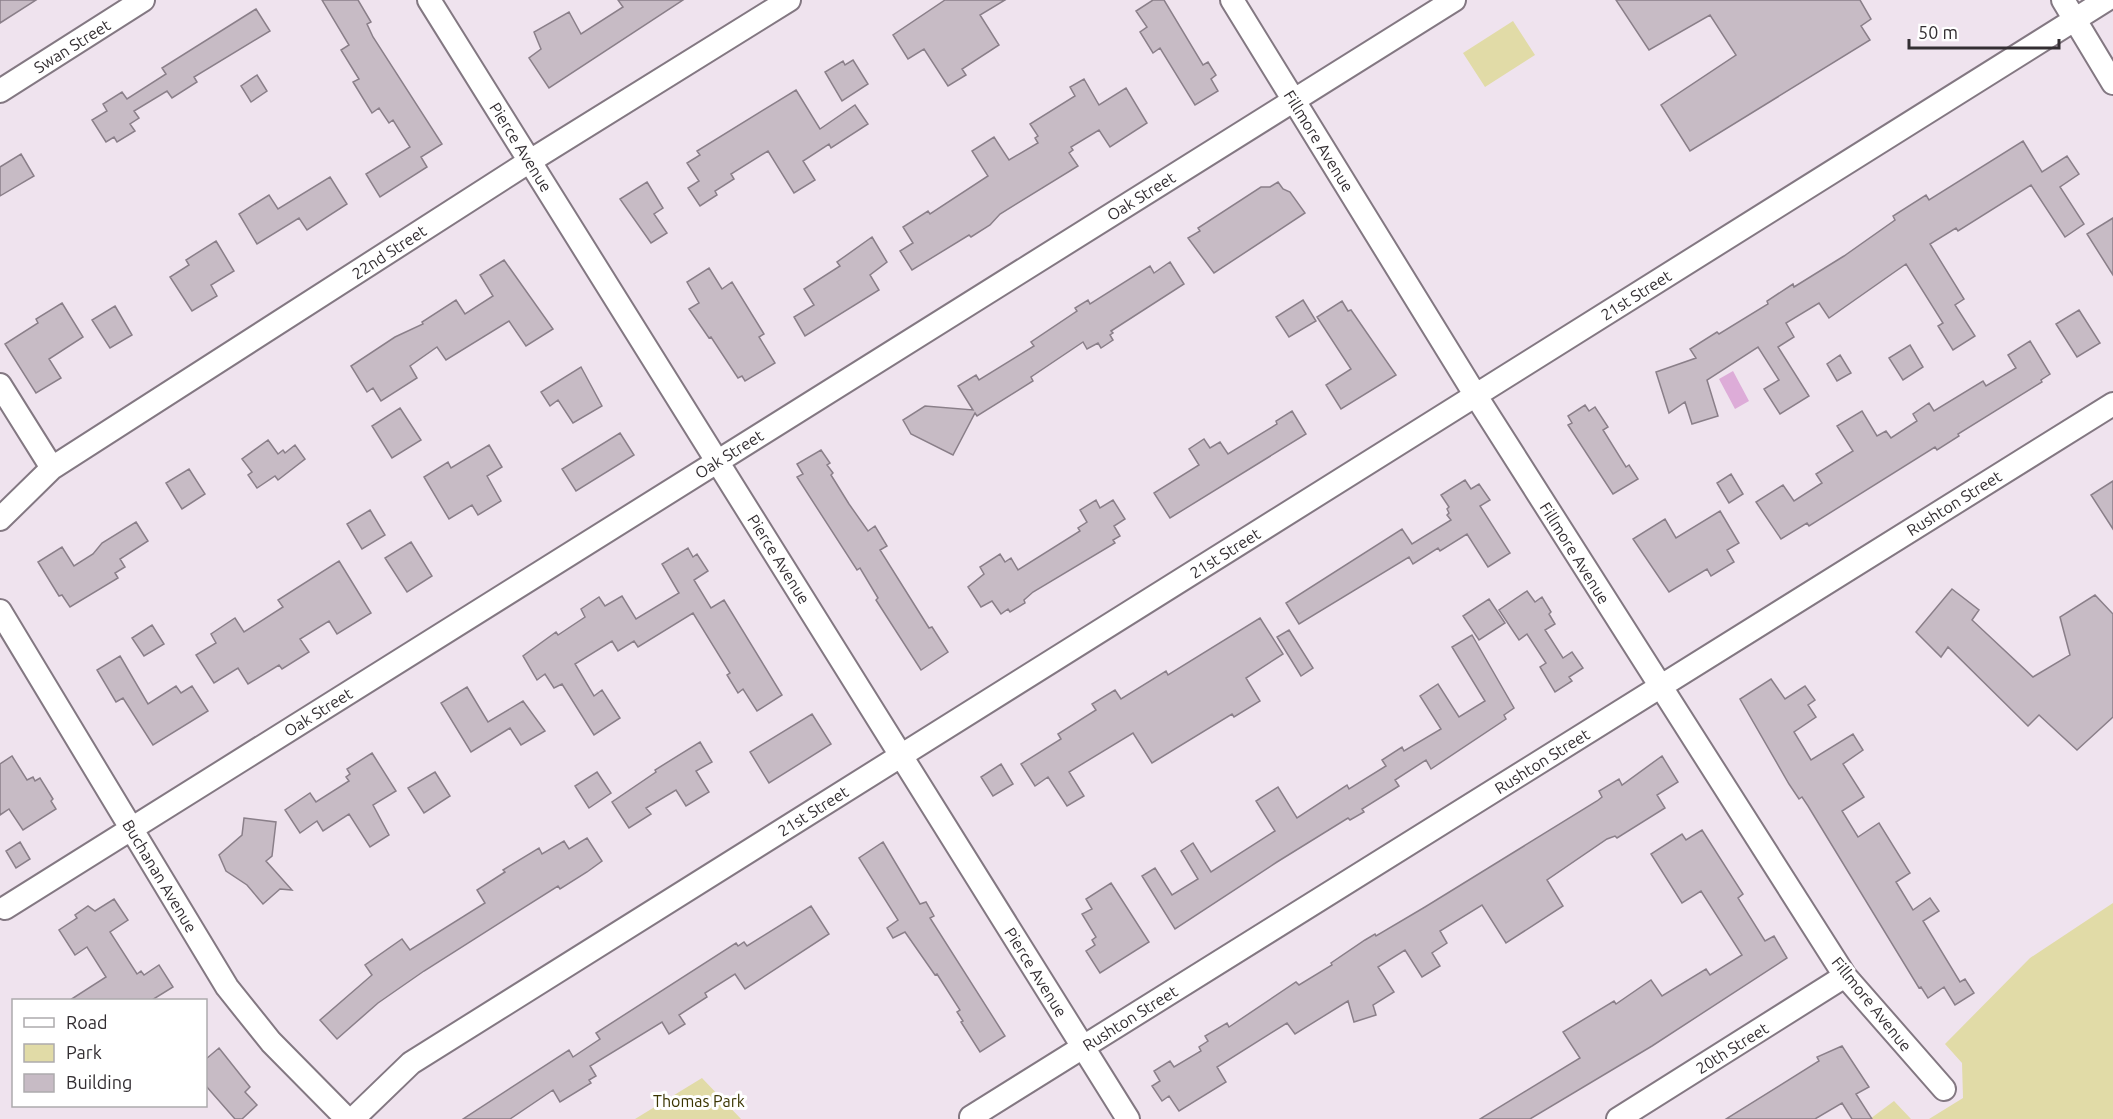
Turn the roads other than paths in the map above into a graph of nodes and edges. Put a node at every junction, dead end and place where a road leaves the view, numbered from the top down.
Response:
1 (143, 0) edge
2 (429, 0) edge
3 (789, 0) edge
4 (1232, 0) edge
5 (1455, 0) edge
6 (2063, 0) edge
7 (2106, 0) edge
8 (2075, 19) junction
9 (2113, 83) edge
10 (0, 91) edge
11 (1294, 100) junction
12 (530, 161) junction
13 (0, 385) edge
14 (1476, 396) junction
15 (2113, 404) edge
16 (717, 462) junction
17 (52, 468) junction
18 (0, 519) edge
19 (0, 611) edge
20 (1660, 687) junction
21 (901, 756) junction
22 (131, 829) junction
23 (5, 908) dead end
24 (1845, 976) junction
25 (1083, 1047) junction
26 (1944, 1089) dead end
27 (971, 1117) dead end
28 (347, 1119) edge
29 (353, 1119) edge
30 (1128, 1119) edge
31 (1618, 1119) edge

1 - 10 street, Swan Street
2 - 12 street, Pierce Avenue
3 - 12 street, 22nd Street
4 - 11 street, Fillmore Avenue
5 - 11 street, Oak Street
6 - 8 street
7 - 8 street, 21st Street
8 - 9 street
8 - 14 street, 21st Street
11 - 14 street, Fillmore Avenue
11 - 16 street, Oak Street
12 - 16 street, Pierce Avenue
12 - 17 street, 22nd Street
13 - 17 street
14 - 20 street, Fillmore Avenue
14 - 21 street, 21st Street
15 - 20 street, Rushton Street
16 - 21 street, Pierce Avenue
16 - 22 street, Oak Street
17 - 18 street, 22nd Street
19 - 22 street, Buchanan Avenue
20 - 24 street, Fillmore Avenue
20 - 25 street, Rushton Street
21 - 25 street, Pierce Avenue
21 - 29 street, 21st Street
22 - 23 street, Oak Street
22 - 28 street, Buchanan Avenue
24 - 26 street, Fillmore Avenue
24 - 31 street, 20th Street
25 - 27 street, Rushton Street
25 - 30 street, Pierce Avenue

